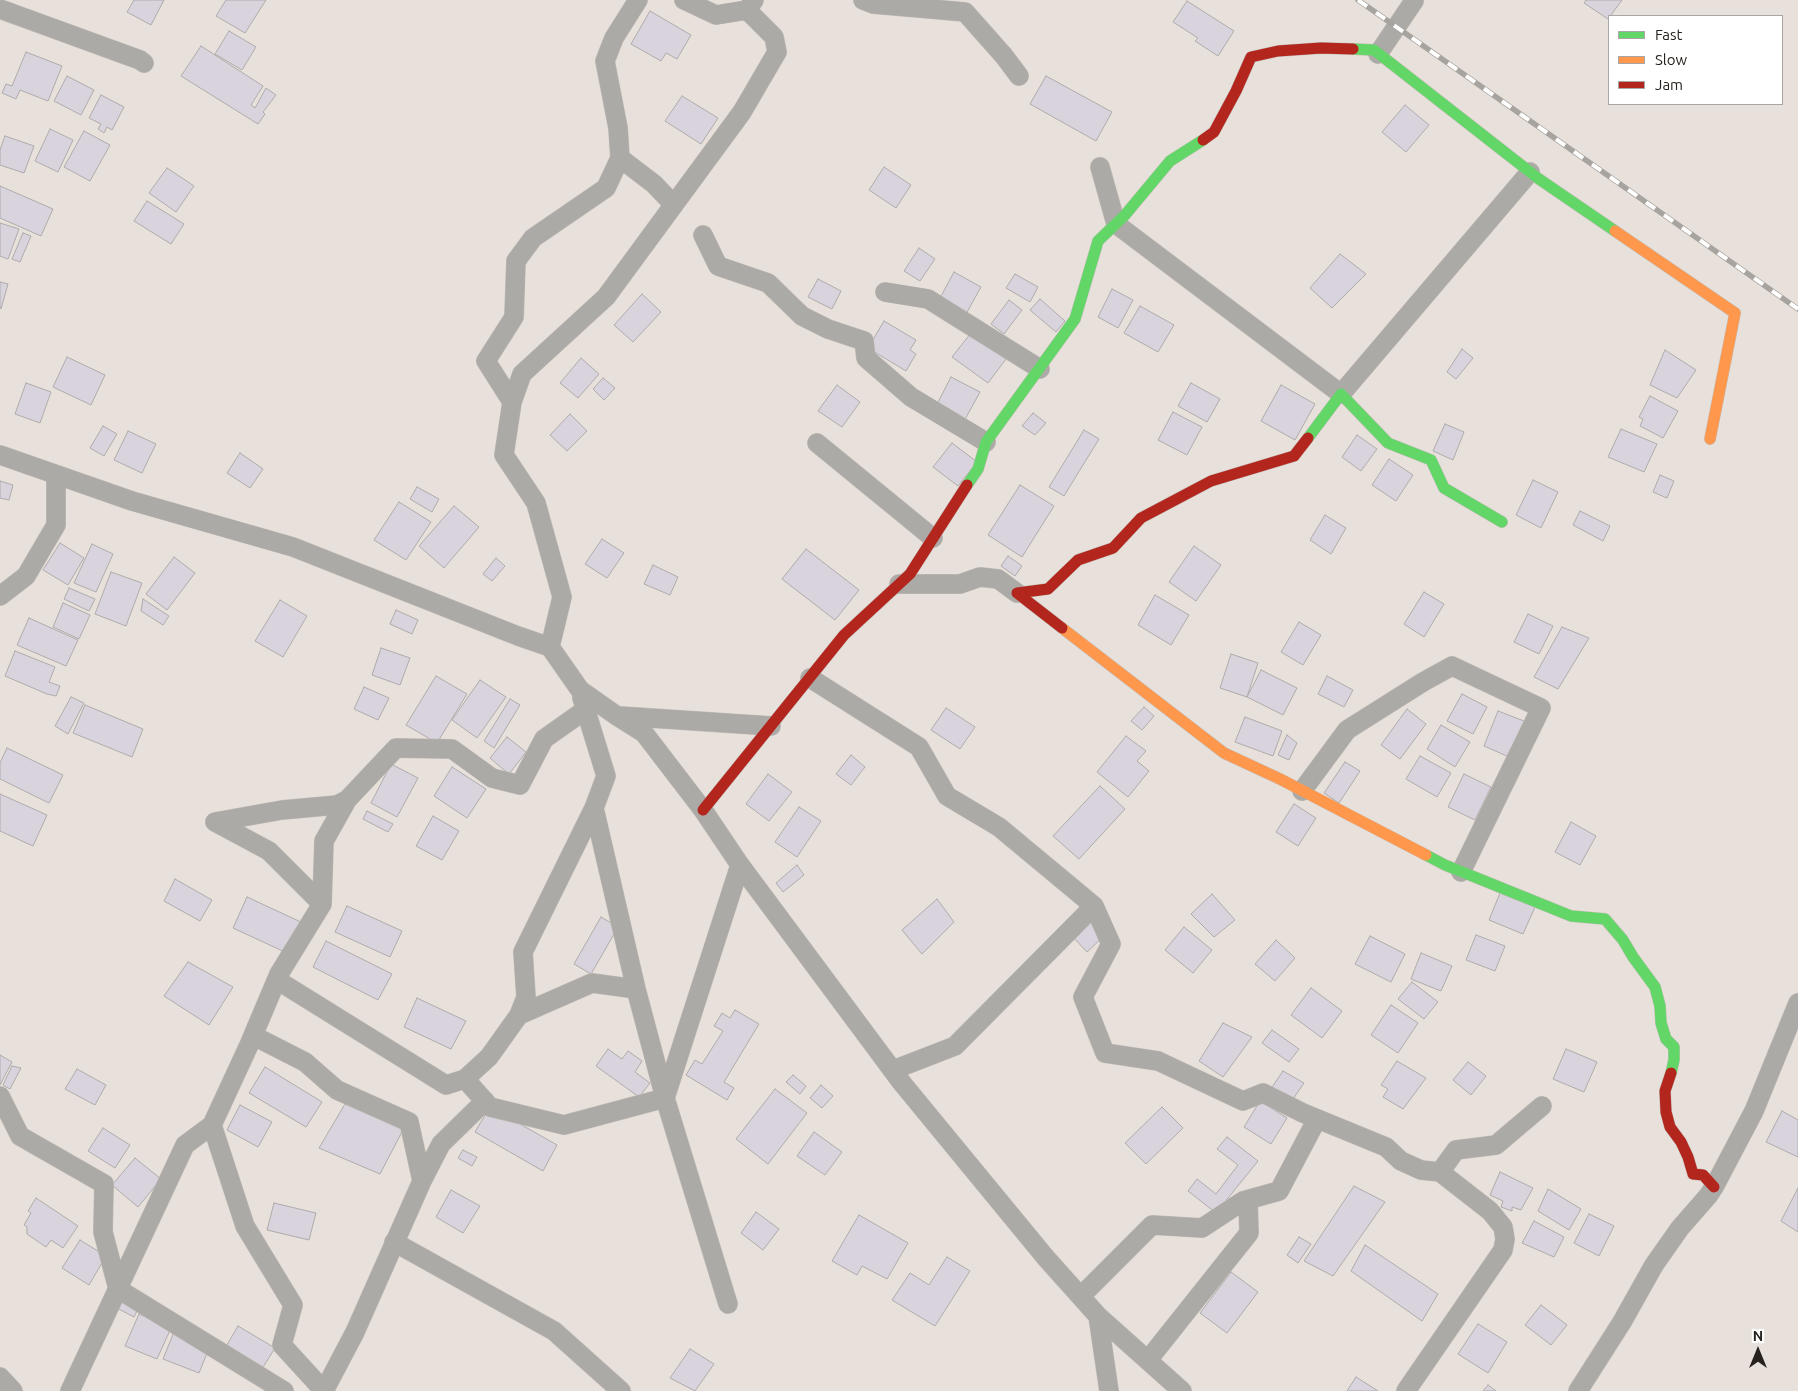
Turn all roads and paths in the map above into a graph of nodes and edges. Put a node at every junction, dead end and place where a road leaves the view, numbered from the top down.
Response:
1 (638, 0) edge
2 (684, 0) edge
3 (863, 0) edge
4 (1414, 0) edge
5 (751, 5) edge
6 (0, 9) edge
7 (1378, 54) junction
8 (144, 63) dead end
9 (1019, 76) dead end
10 (620, 158) junction
11 (1100, 167) dead end
12 (1530, 172) junction
13 (674, 205) junction
14 (1116, 224) junction
15 (704, 235) dead end
16 (885, 292) dead end
17 (1040, 369) junction
18 (1341, 394) junction
19 (512, 402) junction
20 (1710, 439) dead end
21 (986, 442) junction
22 (817, 443) dead end
23 (0, 455) edge
24 (56, 476) junction
25 (1502, 522) dead end
26 (934, 538) junction
27 (899, 584) junction
28 (1017, 593) junction
29 (0, 596) edge
30 (550, 647) junction
31 (810, 678) junction
32 (580, 690) junction
33 (584, 710) junction
34 (617, 716) junction
35 (771, 726) junction
36 (1302, 791) junction
37 (347, 800) junction
38 (594, 808) junction
39 (703, 810) junction
40 (740, 865) junction
41 (1461, 872) junction
42 (322, 904) junction
43 (1094, 906) junction
44 (277, 980) junction
45 (636, 989) junction
46 (1798, 1003) edge
47 (519, 1015) junction
48 (254, 1036) junction
49 (893, 1070) junction
50 (465, 1079) junction
51 (0, 1096) edge
52 (665, 1098) junction
53 (485, 1101) junction
54 (1542, 1106) dead end
55 (1317, 1119) junction
56 (212, 1125) junction
57 (1440, 1172) junction
58 (422, 1180) junction
59 (1714, 1186) junction
60 (1248, 1200) junction
61 (394, 1242) junction
62 (118, 1289) junction
63 (1081, 1296) junction
64 (728, 1304) dead end
65 (1098, 1316) junction
66 (1148, 1360) junction
67 (0, 1377) edge
68 (13, 1391) edge
69 (70, 1391) edge
70 (284, 1391) edge
71 (621, 1391) edge
72 (1109, 1391) edge
73 (1182, 1391) edge
74 (1406, 1391) edge
75 (1578, 1391) edge

1 - 10 street
2 - 5 street
3 - 9 street
4 - 7 street
5 - 13 street
6 - 8 street
7 - 12 street
7 - 14 street
10 - 13 street
10 - 19 street
11 - 14 street
12 - 18 street
12 - 20 street
13 - 19 street
14 - 17 street
14 - 18 street
15 - 21 street
16 - 17 street
17 - 21 street
18 - 25 street
18 - 28 street
19 - 30 street
21 - 26 street
22 - 26 street
23 - 24 street
24 - 29 street
24 - 30 street
26 - 27 street
27 - 28 street
27 - 31 street
28 - 36 street
30 - 32 street
31 - 35 street
31 - 43 street
32 - 33 street
32 - 34 street
33 - 37 street
33 - 38 street
34 - 35 street
34 - 39 street
35 - 39 street
36 - 41 street
36 - 41 street
37 - 42 street
37 - 42 street
38 - 45 street
38 - 47 street
39 - 40 street
40 - 49 street
40 - 52 street
41 - 59 street
42 - 44 street
43 - 49 street
43 - 55 street
44 - 48 street
44 - 50 street
45 - 47 street
45 - 52 street
46 - 59 street
47 - 50 street
48 - 56 street
48 - 58 street
49 - 63 street
50 - 53 street
51 - 62 street
52 - 53 street
52 - 64 street
53 - 58 street
54 - 57 street
55 - 57 street
55 - 60 street
56 - 61 street
56 - 62 street
57 - 74 street
58 - 61 street
59 - 75 street
60 - 63 street
60 - 66 street
61 - 71 street
62 - 69 street
62 - 70 street
63 - 65 street
65 - 66 street
65 - 72 street
66 - 73 street
67 - 68 street

